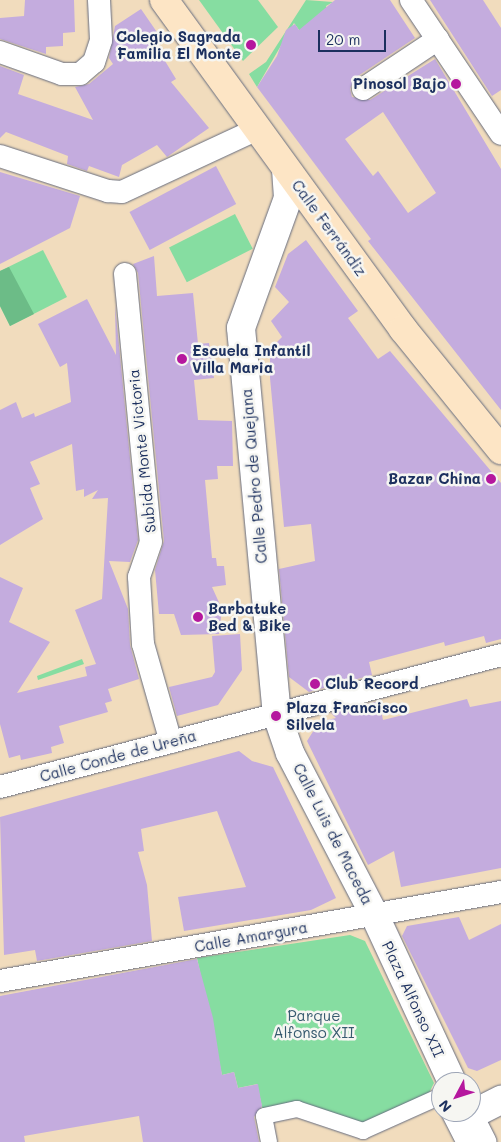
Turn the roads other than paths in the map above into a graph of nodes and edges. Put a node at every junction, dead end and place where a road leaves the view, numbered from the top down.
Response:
1 (99, 0) edge
2 (164, 0) edge
3 (411, 0) edge
4 (438, 39) junction
5 (0, 52) edge
6 (363, 89) dead end
7 (258, 129) junction
8 (501, 134) edge
9 (0, 156) edge
10 (286, 169) junction
11 (321, 218) junction
12 (280, 223) junction
13 (125, 274) dead end
14 (501, 450) edge
15 (501, 654) edge
16 (277, 715) junction
17 (171, 742) junction
18 (0, 787) edge
19 (501, 892) edge
20 (375, 916) junction
21 (0, 981) edge
22 (447, 1072) edge
23 (431, 1100) edge
24 (501, 1100) edge
25 (481, 1110) edge
26 (464, 1122) edge
27 (269, 1142) edge
28 (482, 1142) edge

1 - 5 street
2 - 7 main road, Calle Ferrándiz
3 - 4 street
4 - 6 street
4 - 8 street
7 - 9 street
7 - 10 main road, Calle Ferrándiz
10 - 11 main road, Calle Ferrándiz
10 - 12 street, Calle Pedro de Quejana
11 - 12 street
11 - 14 main road, Calle Ferrándiz
12 - 16 street, Calle Pedro de Quejana
13 - 17 street, Subida Monte Victoria
15 - 16 street
16 - 17 street, Calle Conde de Ureña
16 - 20 street, Calle Luis de Maceda
17 - 18 street, Calle Conde de Ureña
19 - 20 street, Calle Amargura
20 - 21 street, Calle Amargura
20 - 22 street, Plaza Alfonso XII
23 - 27 street
24 - 25 street
26 - 28 street

